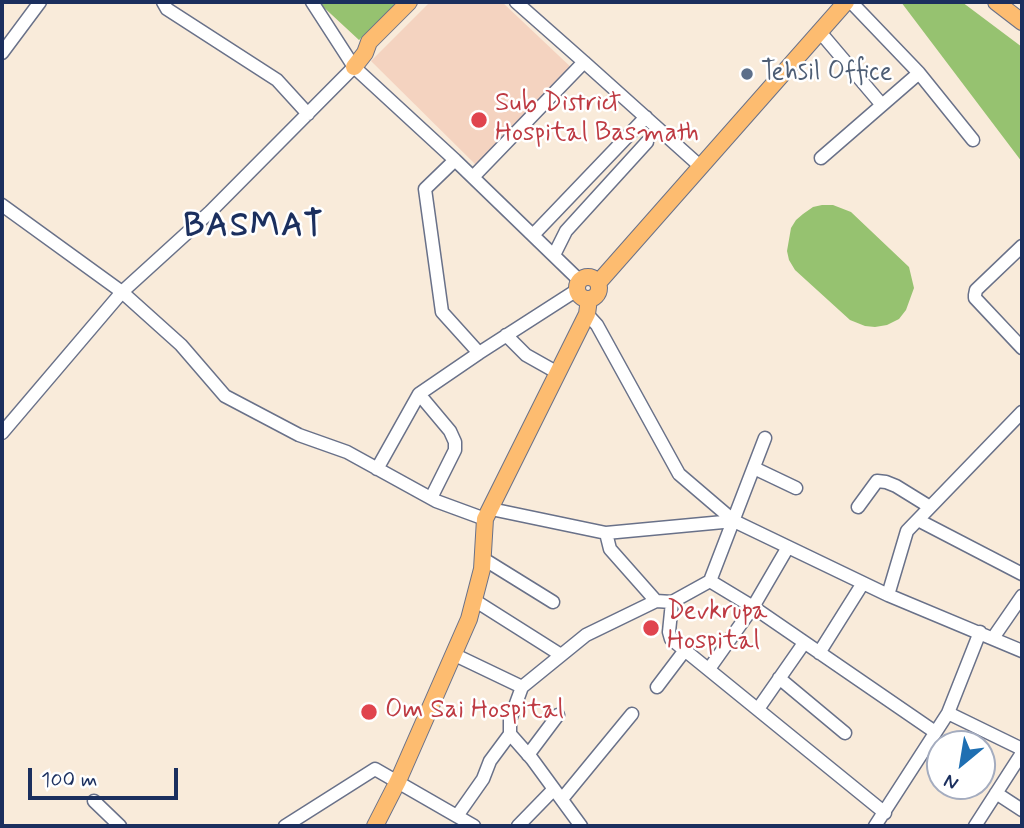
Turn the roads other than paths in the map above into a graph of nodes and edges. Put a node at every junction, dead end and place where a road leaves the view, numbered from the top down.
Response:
1 (40, 2) edge
2 (163, 2) edge
3 (312, 2) edge
4 (409, 2) edge
5 (424, 2) edge
6 (516, 2) edge
7 (848, 2) edge
8 (996, 2) edge
9 (1022, 22) edge
10 (820, 32) junction
11 (365, 53) junction
12 (2, 54) edge
13 (584, 62) junction
14 (354, 67) junction
15 (919, 73) junction
16 (882, 105) junction
17 (308, 114) junction
18 (646, 117) junction
19 (974, 140) dead end
20 (648, 142) dead end
21 (821, 158) dead end
22 (455, 160) junction
23 (598, 167) junction
24 (701, 167) junction
25 (473, 177) junction
26 (612, 180) junction
27 (2, 205) edge
28 (533, 235) junction
29 (1022, 246) edge
30 (554, 255) junction
31 (122, 292) junction
32 (583, 296) junction
33 (506, 335) junction
34 (1022, 348) edge
35 (479, 353) junction
36 (558, 373) junction
37 (419, 394) junction
38 (1022, 412) edge
39 (2, 433) edge
40 (765, 438) dead end
41 (754, 468) junction
42 (377, 469) junction
43 (796, 488) dead end
44 (431, 498) junction
45 (858, 507) dead end
46 (930, 507) junction
47 (488, 514) junction
48 (918, 520) junction
49 (734, 521) junction
50 (606, 533) junction
51 (788, 547) junction
52 (482, 558) junction
53 (1022, 574) edge
54 (710, 581) junction
55 (863, 583) junction
56 (888, 595) junction
57 (1022, 596) edge
58 (474, 600) junction
59 (656, 601) junction
60 (554, 602) dead end
61 (672, 602) junction
62 (753, 607) junction
63 (980, 632) junction
64 (993, 638) junction
65 (804, 643) junction
66 (685, 650) junction
67 (1022, 651) edge
68 (819, 653) junction
69 (453, 654) junction
70 (561, 655) junction
71 (709, 669) junction
72 (779, 678) junction
73 (522, 687) junction
74 (657, 687) dead end
75 (758, 709) junction
76 (632, 713) dead end
77 (948, 713) junction
78 (558, 715) dead end
79 (932, 730) edge
80 (936, 730) edge
81 (845, 733) dead end
82 (510, 734) junction
83 (926, 747) edge
84 (1022, 751) edge
85 (528, 755) junction
86 (398, 781) junction
87 (996, 793) joint
88 (558, 794) junction
89 (992, 800) edge
90 (94, 801) dead end
91 (1022, 810) edge
92 (885, 813) junction
93 (457, 816) junction
94 (120, 826) edge
95 (285, 826) edge
96 (374, 826) edge
97 (474, 826) edge
98 (518, 826) edge
99 (581, 826) edge
100 (875, 826) edge
101 (975, 826) edge

1 - 12 street
2 - 17 street
3 - 14 street
4 - 11 main road
5 - 11 main road
6 - 13 street
7 - 10 main road
7 - 15 street
8 - 9 main road
10 - 16 street
10 - 24 main road
11 - 14 main road
13 - 18 street
13 - 25 street
14 - 17 street
14 - 22 street
15 - 16 street
15 - 19 street
16 - 21 street
17 - 31 street
18 - 23 street
18 - 24 street
20 - 26 street
22 - 25 street
22 - 35 street
23 - 26 street
23 - 28 street
24 - 32 main road
25 - 28 street
26 - 30 street
27 - 31 street
28 - 30 street
29 - 34 street
30 - 32 street
31 - 39 street
31 - 42 street
32 - 33 street
32 - 36 main road
32 - 49 street
33 - 35 street
33 - 36 street
35 - 37 street
36 - 47 main road
37 - 42 street
37 - 44 street
38 - 46 street
40 - 41 street
41 - 43 street
41 - 49 street
42 - 44 street
44 - 47 street
45 - 46 street
46 - 48 street
47 - 50 street
47 - 52 main road
48 - 53 street
48 - 56 street
49 - 50 street
49 - 51 street
49 - 54 street
50 - 59 street
51 - 55 street
51 - 62 street
52 - 58 main road
52 - 60 street
54 - 61 street
54 - 62 street
55 - 56 street
55 - 68 street
56 - 63 street
57 - 64 street
58 - 69 main road
58 - 70 street
59 - 61 street
59 - 70 street
61 - 66 street
62 - 65 street
62 - 71 street
63 - 64 street
63 - 77 street
64 - 67 street
65 - 68 street
65 - 72 street
66 - 71 street
66 - 74 street
68 - 79 street
69 - 73 street
69 - 86 main road
70 - 73 street
71 - 75 street
72 - 75 street
72 - 81 street
73 - 82 street
75 - 92 street
76 - 88 street
77 - 80 street
77 - 84 street
78 - 85 street
82 - 85 street
82 - 93 street
83 - 92 street
84 - 87 street
85 - 88 street
86 - 93 street
86 - 95 street
86 - 96 main road
87 - 91 street
88 - 98 street
88 - 99 street
89 - 101 street
90 - 94 street
92 - 100 street
93 - 97 street

